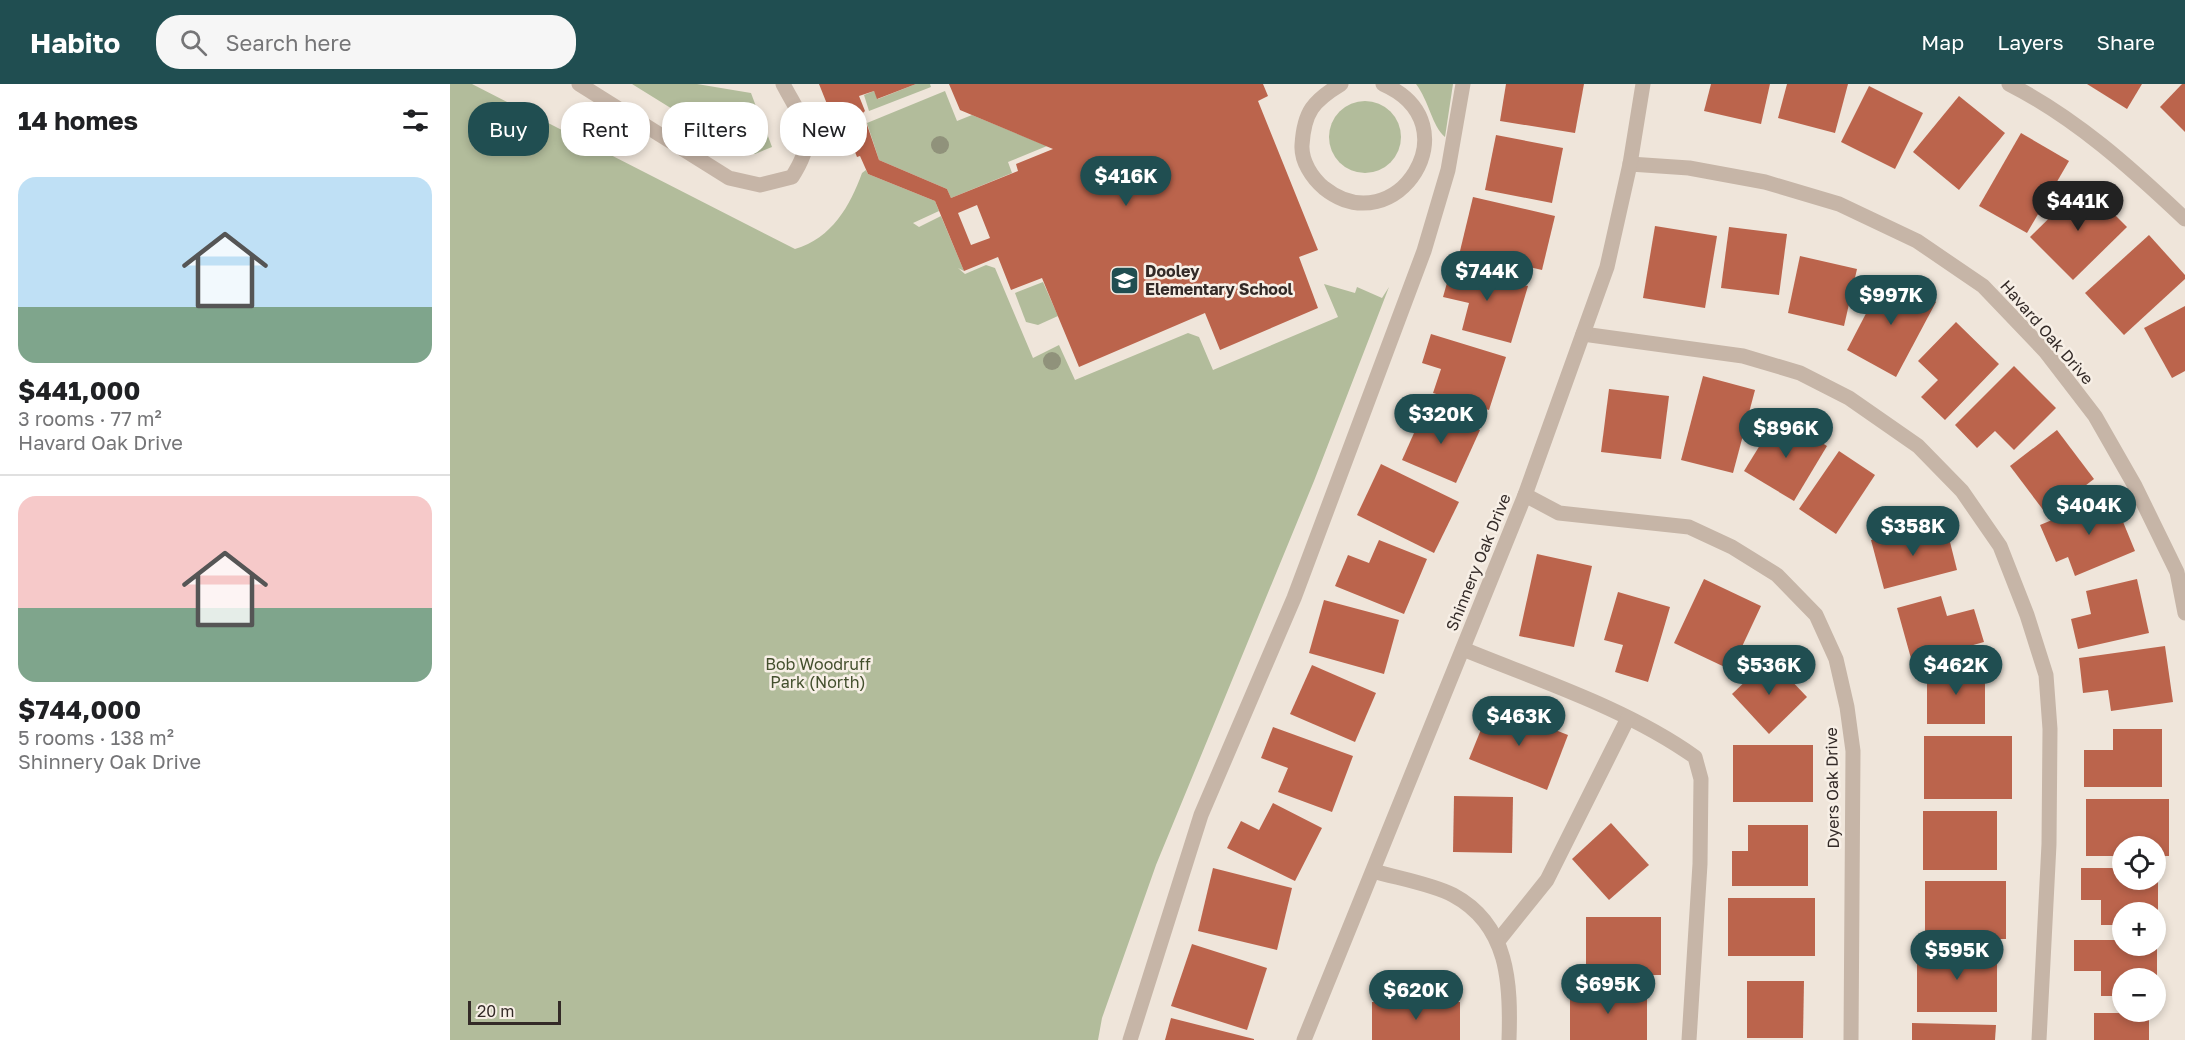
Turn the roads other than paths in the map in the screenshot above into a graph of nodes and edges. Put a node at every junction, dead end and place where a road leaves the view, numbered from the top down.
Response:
1 (579, 84) edge
2 (783, 84) edge
3 (1341, 84) edge
4 (1383, 84) edge
5 (1463, 84) edge
6 (1643, 84) edge
7 (2009, 84) edge
8 (1630, 164) junction
9 (2185, 219) edge
10 (1583, 334) junction
11 (1525, 495) junction
12 (2185, 613) edge
13 (1463, 649) junction
14 (1628, 718) junction
15 (1373, 871) junction
16 (1498, 941) junction
17 (1130, 1040) edge
18 (1304, 1040) edge
19 (1509, 1040) edge
20 (1689, 1040) edge
21 (1851, 1040) edge
22 (2039, 1040) edge

1 - 2 street
3 - 4 street
5 - 17 street
6 - 8 street, Shinnery Oak Drive
7 - 9 street
8 - 10 street, Shinnery Oak Drive
8 - 12 street, Havard Oak Drive
10 - 11 street, Shinnery Oak Drive
10 - 22 street
11 - 13 street, Shinnery Oak Drive
11 - 21 street, Dyers Oak Drive
13 - 14 street
13 - 15 street, Shinnery Oak Drive
14 - 16 street
14 - 20 street
15 - 16 street
15 - 18 street, Shinnery Oak Drive
16 - 19 street

